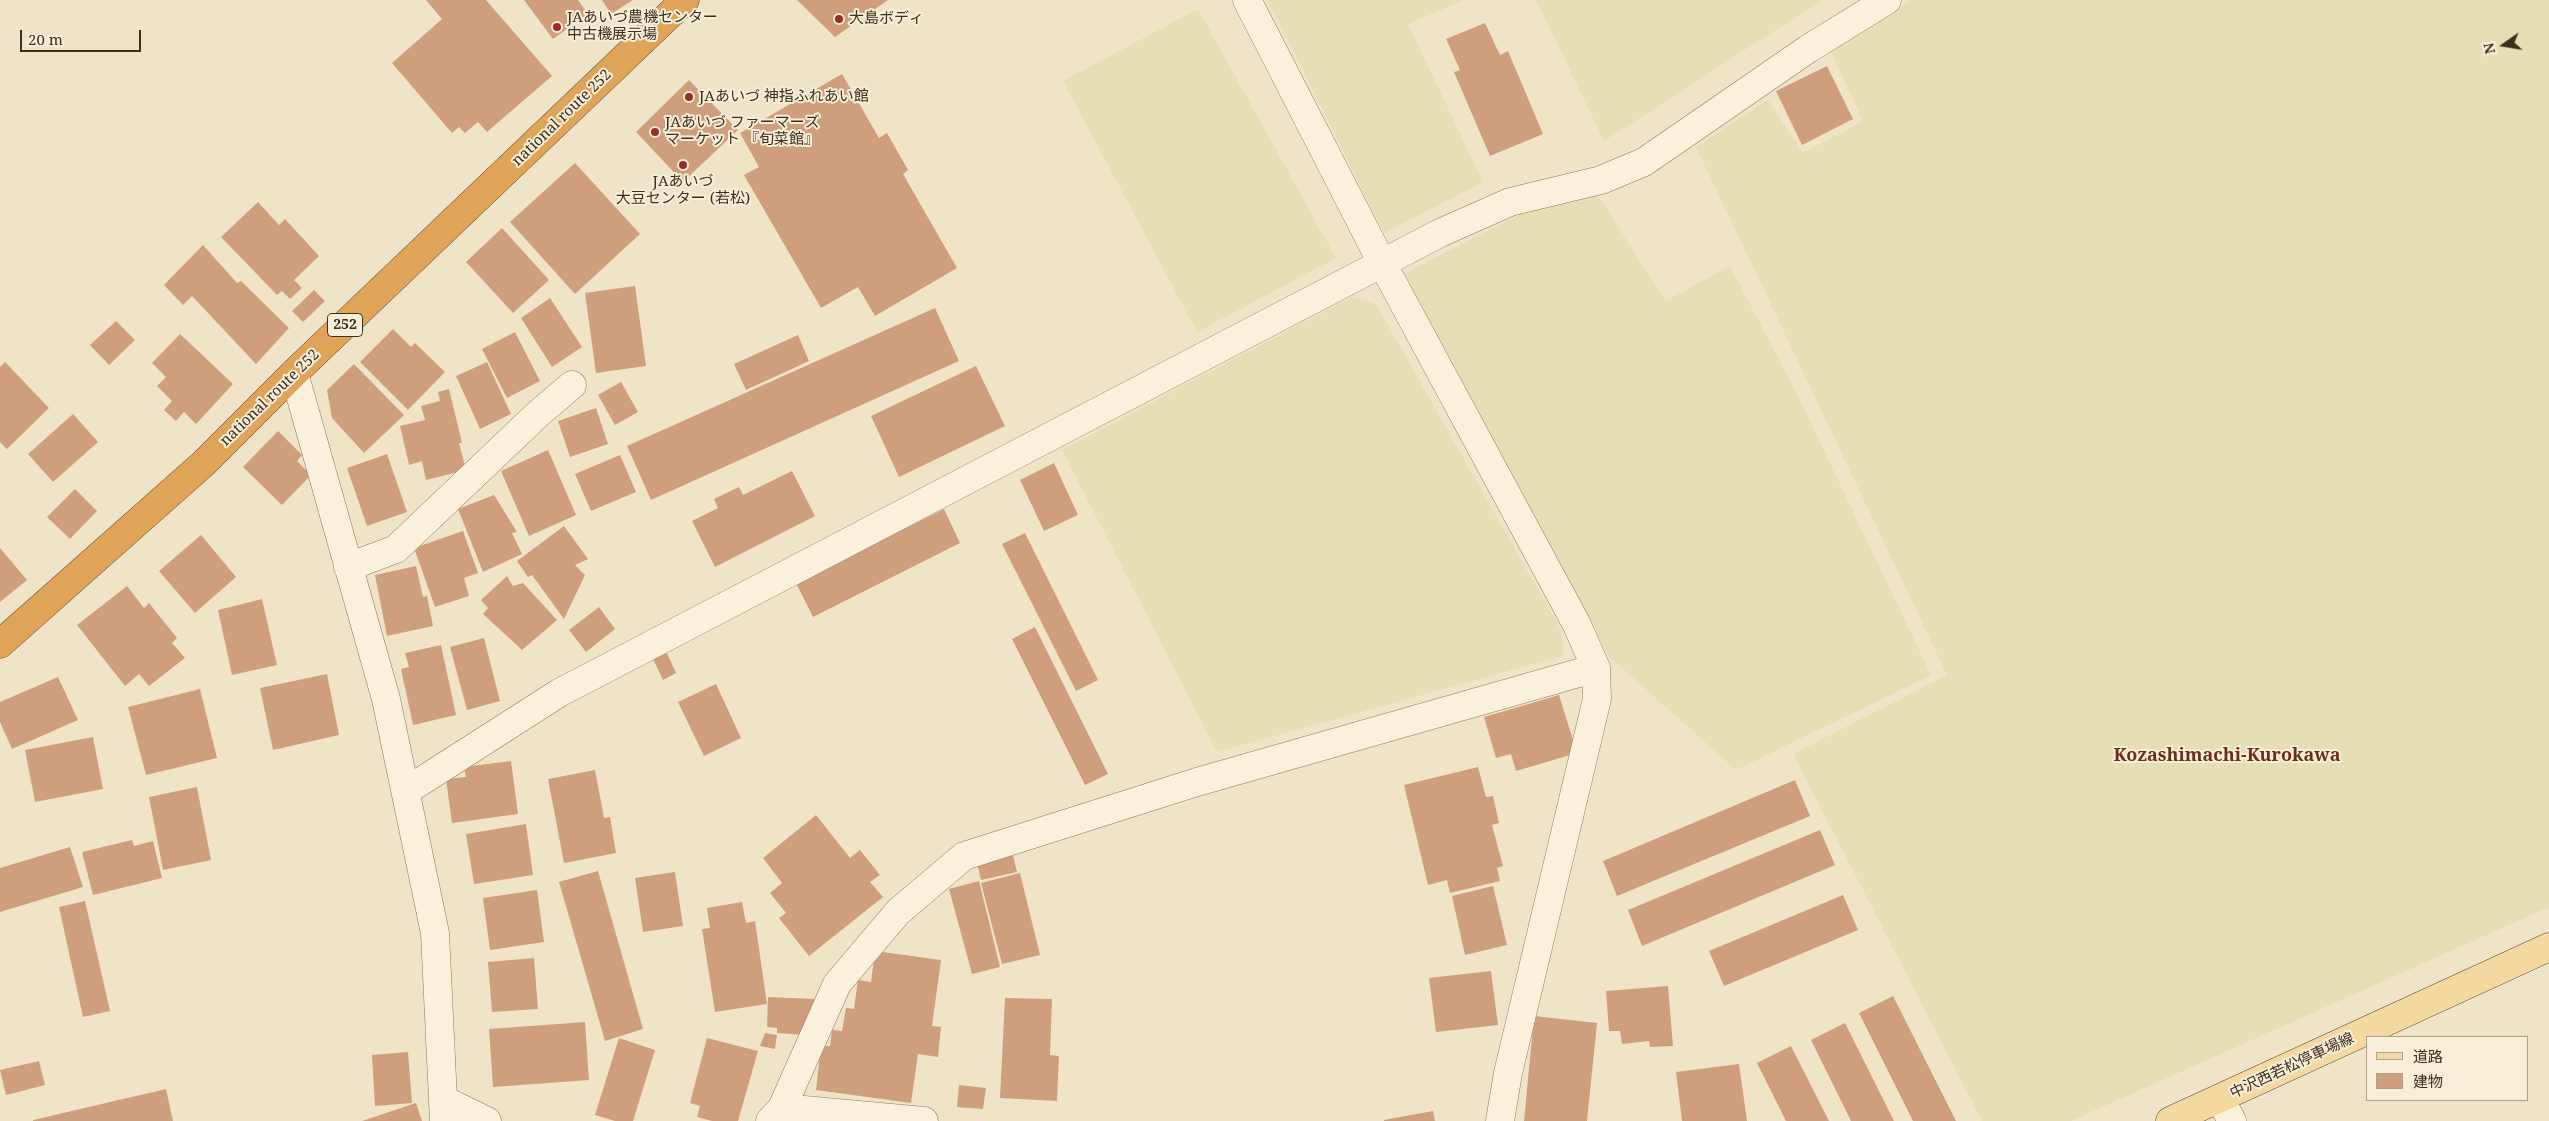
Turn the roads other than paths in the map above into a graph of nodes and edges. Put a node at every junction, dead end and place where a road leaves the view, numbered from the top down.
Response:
1 (686, 0) edge
2 (1247, 0) edge
3 (1886, 0) edge
4 (1382, 263) junction
5 (294, 374) junction
6 (572, 385) dead end
7 (348, 567) junction
8 (0, 644) edge
9 (1596, 668) junction
10 (406, 791) junction
11 (2549, 947) edge
12 (2373, 1036) edge
13 (2366, 1039) edge
14 (2226, 1110) edge
15 (444, 1111) edge
16 (776, 1114) edge
17 (487, 1121) edge
18 (924, 1121) edge
19 (1500, 1121) edge
20 (2170, 1121) edge

1 - 5 highway, national route 252 / 252
2 - 4 street
3 - 4 street
4 - 9 street
4 - 10 street
5 - 7 street
5 - 8 highway, national route 252 / 252
6 - 7 street
7 - 10 street
9 - 16 street
9 - 19 street
10 - 15 street
11 - 12 main road, 中沢西若松停車場線
13 - 14 main road, 中沢西若松停車場線
14 - 20 main road, 中沢西若松停車場線
15 - 17 street
16 - 18 street

